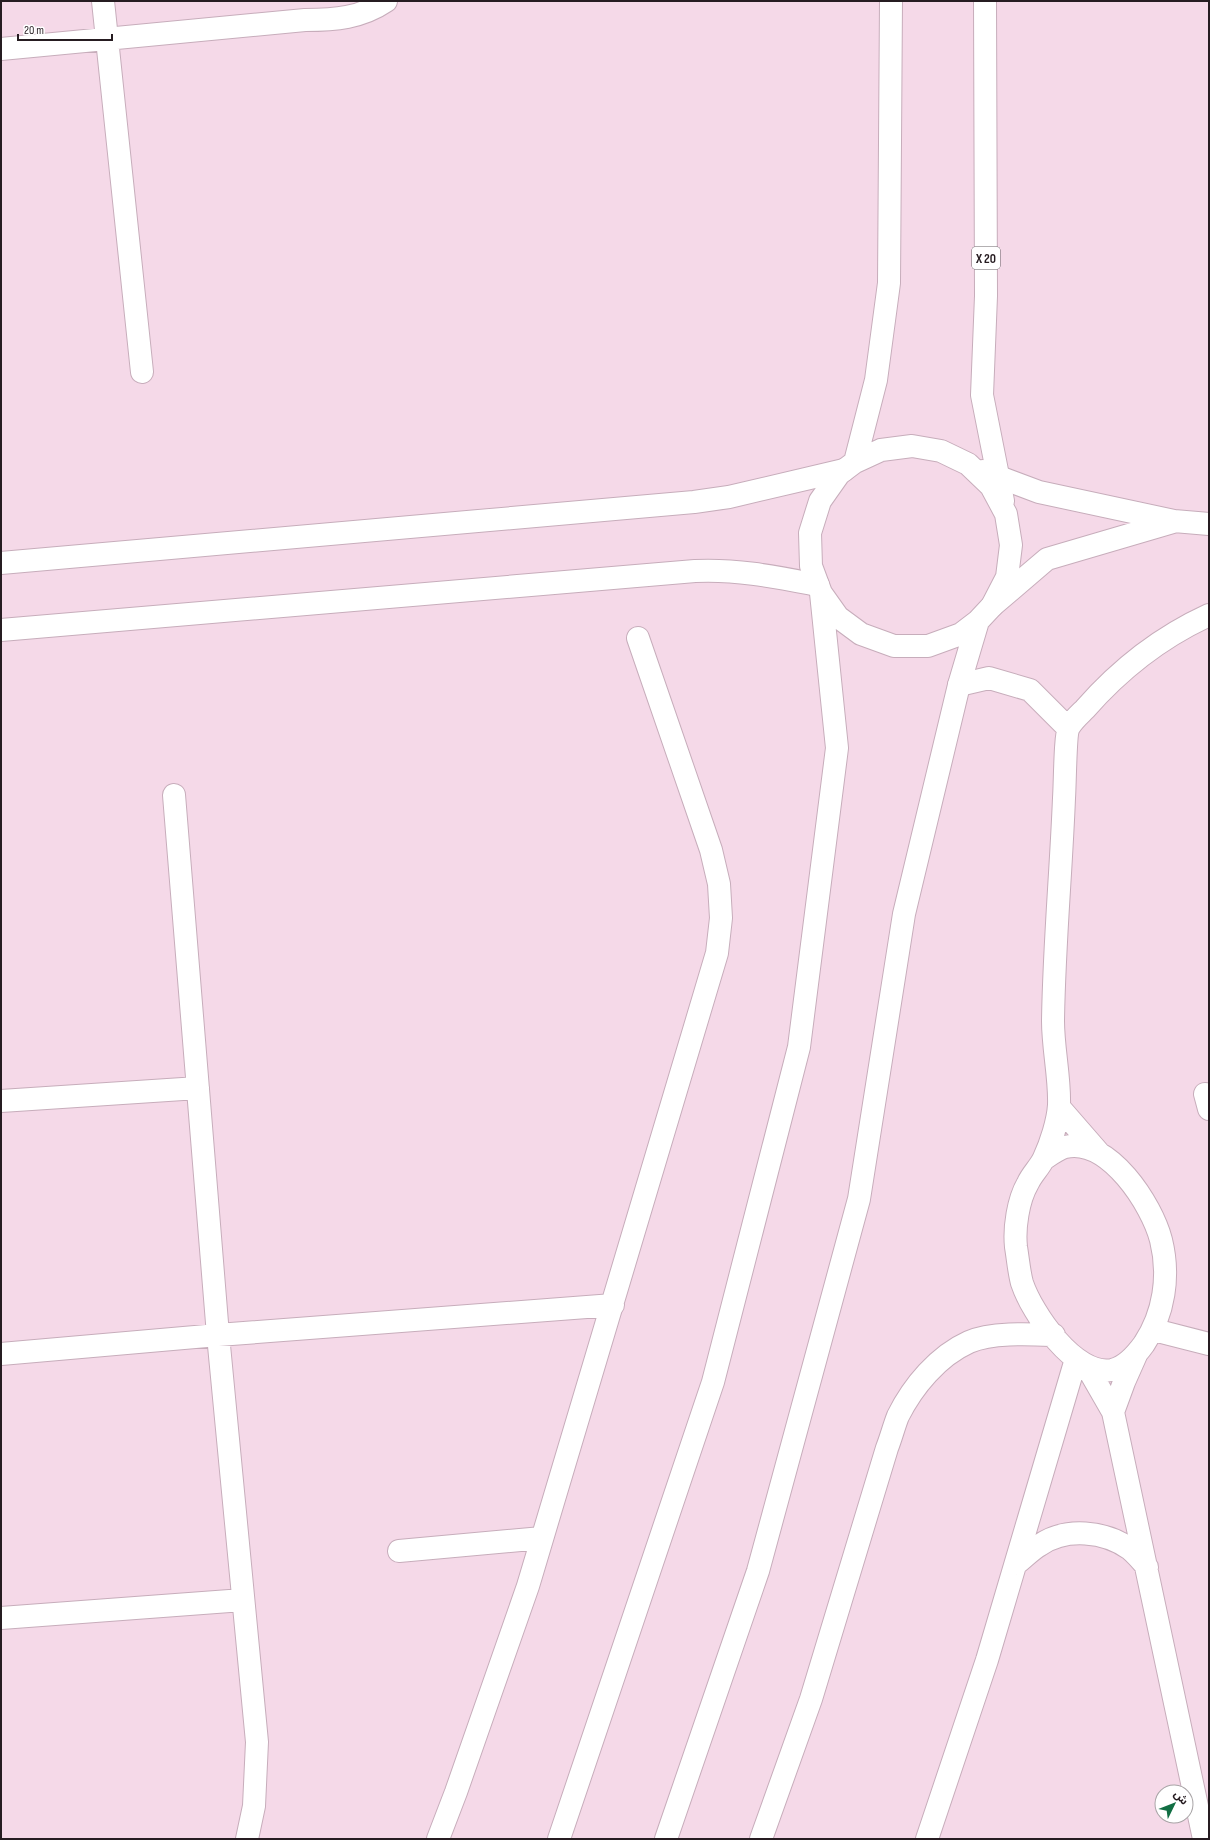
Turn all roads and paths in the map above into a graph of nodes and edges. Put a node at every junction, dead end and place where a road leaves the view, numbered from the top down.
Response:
1 (103, 1) edge
2 (386, 1) edge
3 (891, 1) edge
4 (985, 1) edge
5 (106, 39) junction
6 (1, 48) edge
7 (142, 372) dead end
8 (968, 464) junction
9 (849, 466) junction
10 (998, 476) junction
11 (1006, 514) junction
12 (1174, 521) junction
13 (1209, 524) edge
14 (1, 563) edge
15 (819, 589) junction
16 (985, 614) junction
17 (1209, 615) edge
18 (1, 630) edge
19 (638, 638) dead end
20 (959, 685) junction
21 (1068, 728) junction
22 (174, 795) dead end
23 (198, 1088) junction
24 (1, 1101) edge
25 (1059, 1107) junction
26 (1099, 1154) junction
27 (1044, 1159) junction
28 (613, 1305) junction
29 (1154, 1330) junction
30 (218, 1335) junction
31 (1054, 1335) junction
32 (1209, 1344) edge
33 (1, 1354) edge
34 (1136, 1355) junction
35 (1081, 1362) junction
36 (1114, 1412) junction
37 (542, 1538) junction
38 (399, 1551) dead end
39 (1016, 1564) junction
40 (1147, 1567) junction
41 (243, 1600) junction
42 (1, 1618) edge
43 (247, 1839) edge
44 (438, 1839) edge
45 (559, 1839) edge
46 (666, 1839) edge
47 (760, 1839) edge
48 (928, 1839) edge
49 (1204, 1839) edge

1 - 5 main road
2 - 5 main road
3 - 9 main road
4 - 10 main road, X 20
5 - 6 main road
5 - 7 main road
8 - 9 main road
8 - 10 main road
8 - 11 main road
9 - 14 main road
9 - 15 main road
10 - 11 main road, X 20
10 - 12 main road
11 - 16 main road
12 - 13 main road
12 - 16 main road
15 - 16 main road
15 - 18 main road
15 - 45 main road
16 - 20 main road
17 - 21 main road
19 - 28 main road
20 - 21 main road
20 - 46 main road
21 - 25 main road
22 - 23 main road
23 - 24 main road
23 - 30 main road
25 - 26 main road
25 - 27 main road
26 - 27 main road
26 - 29 main road
27 - 31 main road
28 - 30 main road
28 - 37 main road
29 - 32 main road
29 - 34 main road
30 - 33 main road
30 - 41 main road
31 - 35 main road
31 - 47 main road
34 - 35 main road
34 - 36 main road
35 - 36 main road
35 - 39 main road
36 - 40 main road
37 - 38 main road
37 - 44 main road
39 - 40 main road
39 - 48 main road
40 - 49 main road
41 - 42 main road
41 - 43 main road

